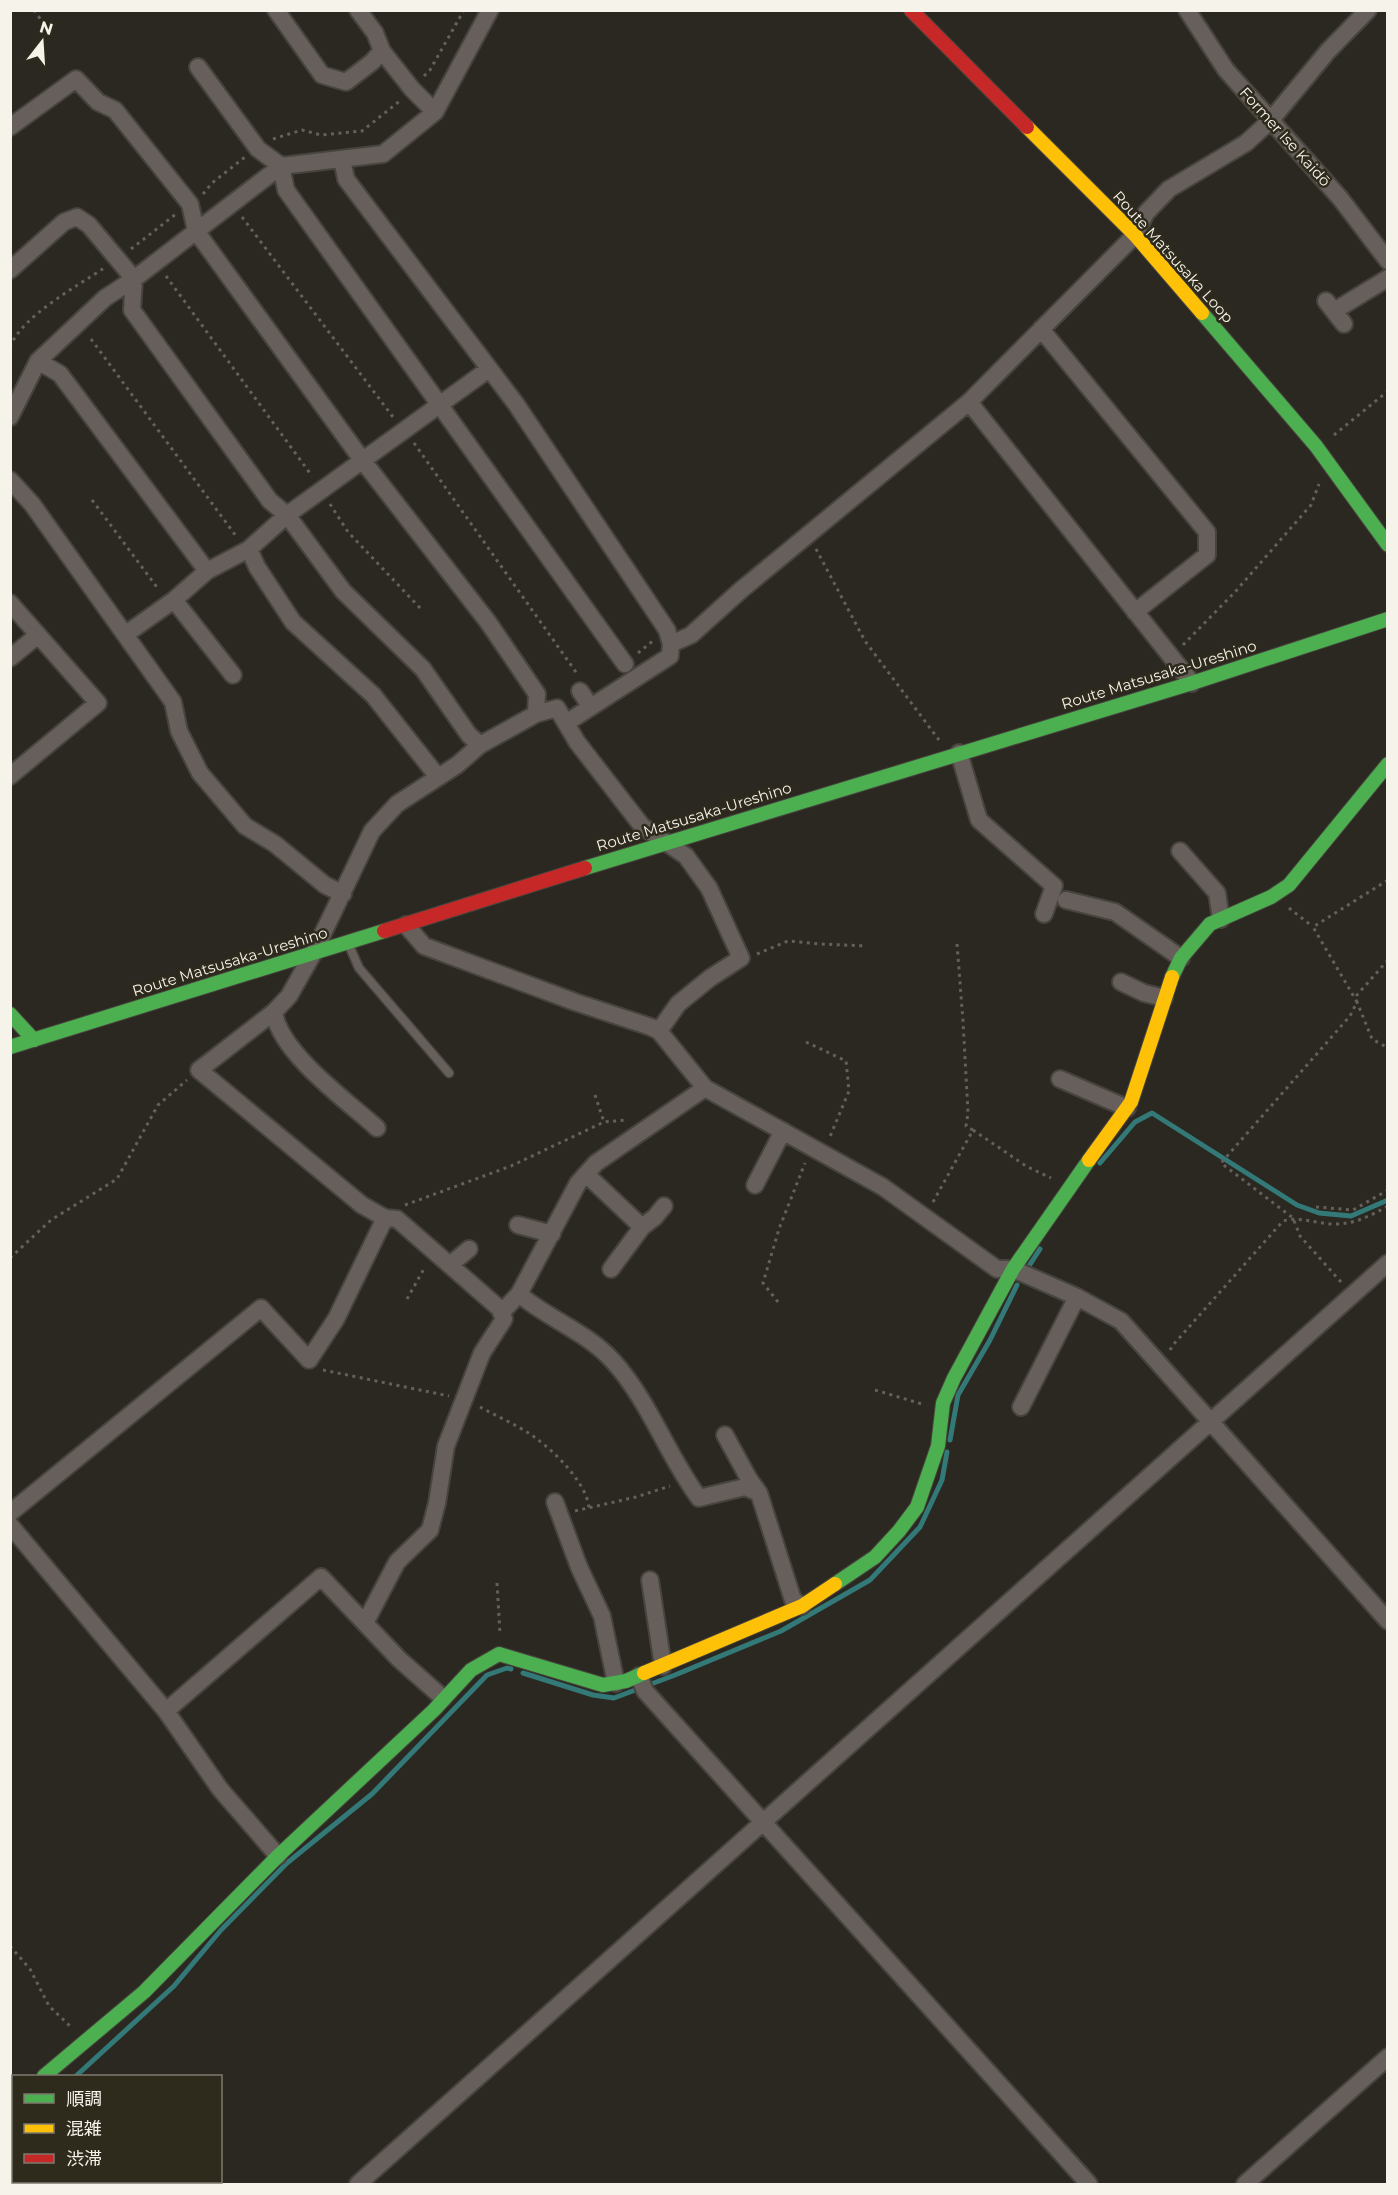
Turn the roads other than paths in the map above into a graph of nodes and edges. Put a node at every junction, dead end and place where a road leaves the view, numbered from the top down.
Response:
1 (276, 10) edge
2 (358, 10) edge
3 (490, 10) edge
4 (911, 10) edge
5 (1187, 10) edge
6 (1368, 10) edge
7 (382, 51) junction
8 (198, 67) dead end
9 (435, 112) junction
10 (1270, 121) junction
11 (10, 127) edge
12 (342, 159) junction
13 (282, 166) junction
14 (196, 231) junction
15 (1135, 235) junction
16 (1388, 261) edge
17 (10, 270) edge
18 (1388, 278) edge
19 (134, 279) junction
20 (1335, 312) dead end
21 (1041, 329) junction
22 (38, 361) junction
23 (489, 369) junction
24 (969, 402) junction
25 (441, 404) junction
26 (10, 417) edge
27 (363, 461) junction
28 (10, 480) edge
29 (287, 515) junction
30 (1388, 545) edge
31 (249, 549) junction
32 (207, 571) junction
33 (174, 600) junction
34 (10, 603) edge
35 (1135, 612) junction
36 (1388, 619) edge
37 (126, 634) junction
38 (38, 635) junction
39 (671, 644) junction
40 (10, 658) edge
41 (625, 664) dead end
42 (233, 675) dead end
43 (1192, 683) junction
44 (580, 692) road end
45 (591, 707) junction
46 (536, 714) junction
47 (566, 723) junction
48 (480, 745) junction
49 (955, 754) junction
50 (1388, 764) edge
51 (10, 776) edge
52 (438, 777) junction
53 (668, 842) junction
54 (1180, 851) dead end
55 (343, 894) junction
56 (1066, 900) dead end
57 (1044, 914) dead end
58 (1221, 919) junction
59 (406, 925) junction
60 (348, 942) junction
61 (314, 952) junction
62 (1181, 958) junction
63 (1122, 982) dead end
64 (1164, 998) junction
65 (274, 1012) junction
66 (10, 1014) edge
67 (659, 1031) junction
68 (34, 1040) junction
69 (10, 1047) edge
70 (449, 1073) dead end
71 (1060, 1079) dead end
72 (705, 1088) junction
73 (1127, 1108) junction
74 (377, 1128) dead end
75 (783, 1131) junction
76 (586, 1174) junction
77 (755, 1185) dead end
78 (664, 1206) dead end
79 (385, 1218) junction
80 (518, 1224) dead end
81 (642, 1227) junction
82 (552, 1234) junction
83 (469, 1249) dead end
84 (444, 1259) junction
85 (1388, 1263) edge
86 (611, 1269) dead end
87 (1013, 1269) junction
88 (519, 1294) junction
89 (1077, 1297) junction
90 (501, 1312) junction
91 (1020, 1407) dead end
92 (1209, 1422) junction
93 (725, 1435) dead end
94 (759, 1493) junction
95 (558, 1508) road end
96 (10, 1513) edge
97 (10, 1525) edge
98 (650, 1580) dead end
99 (802, 1606) junction
100 (1388, 1621) edge
101 (365, 1623) junction
102 (663, 1666) junction
103 (639, 1676) junction
104 (616, 1683) junction
105 (443, 1698) junction
106 (166, 1711) junction
107 (763, 1824) junction
108 (278, 1856) junction
109 (1388, 2056) edge
110 (45, 2075) edge
111 (358, 2184) edge
112 (1089, 2184) edge
113 (1245, 2184) edge

1 - 7 street
2 - 7 street
3 - 9 street
4 - 15 main road, Route Matsusaka Loop
5 - 10 street, Former Ise Kaidō
6 - 10 street
7 - 9 street
8 - 13 street
9 - 12 street
10 - 15 street
10 - 16 street, Former Ise Kaidō
11 - 14 street
12 - 13 street
12 - 23 street
13 - 14 street
13 - 25 street
14 - 19 street
14 - 27 street
15 - 21 street
15 - 30 main road, Route Matsusaka Loop
17 - 19 street
18 - 20 street
19 - 22 street
19 - 29 street
21 - 24 street
21 - 35 street
22 - 26 street
22 - 32 street
23 - 25 street
23 - 39 street
24 - 35 street
24 - 39 street
25 - 27 street
25 - 41 street
27 - 29 street
27 - 46 street
28 - 37 street
29 - 31 street
29 - 48 street
31 - 32 street
31 - 52 street
32 - 33 street
33 - 37 street
33 - 42 street
34 - 38 street
35 - 43 street
36 - 43 main road, Route Matsusaka-Ureshino
37 - 55 street
38 - 40 street
38 - 51 street
39 - 45 street
43 - 49 main road, Route Matsusaka-Ureshino
44 - 45 street
45 - 47 street
46 - 47 street
46 - 48 street
47 - 53 street
48 - 52 street
49 - 53 main road, Route Matsusaka-Ureshino
49 - 57 street
50 - 58 main road
52 - 55 street
53 - 59 main road, Route Matsusaka-Ureshino
53 - 67 street
54 - 58 street
55 - 61 street
56 - 62 street
58 - 62 main road
59 - 60 main road, Route Matsusaka-Ureshino
59 - 67 street
60 - 61 main road, Route Matsusaka-Ureshino
60 - 70 lane
61 - 65 street
61 - 68 main road, Route Matsusaka-Ureshino
62 - 64 main road
63 - 64 street
64 - 73 main road
65 - 74 street
65 - 79 street
66 - 68 main road
67 - 72 street
68 - 69 main road, Route Matsusaka-Ureshino
71 - 73 street
72 - 75 street
72 - 76 street
73 - 87 main road
75 - 77 street
75 - 87 street
76 - 81 street
76 - 82 street
78 - 81 street
79 - 84 street
79 - 96 street
80 - 82 street
81 - 86 street
82 - 88 street
83 - 84 street
84 - 90 street
85 - 92 street
87 - 89 street
87 - 99 main road
88 - 90 street
88 - 94 street
89 - 91 street
89 - 92 street
90 - 101 street
92 - 100 street
92 - 107 street
93 - 94 street
94 - 99 street
95 - 104 street
97 - 106 street
98 - 102 street
99 - 102 main road
101 - 105 street
101 - 106 street
102 - 103 main road
103 - 104 main road
103 - 107 street
104 - 105 main road
105 - 108 main road
106 - 108 street
107 - 111 street
107 - 112 street
108 - 110 main road
109 - 113 street

